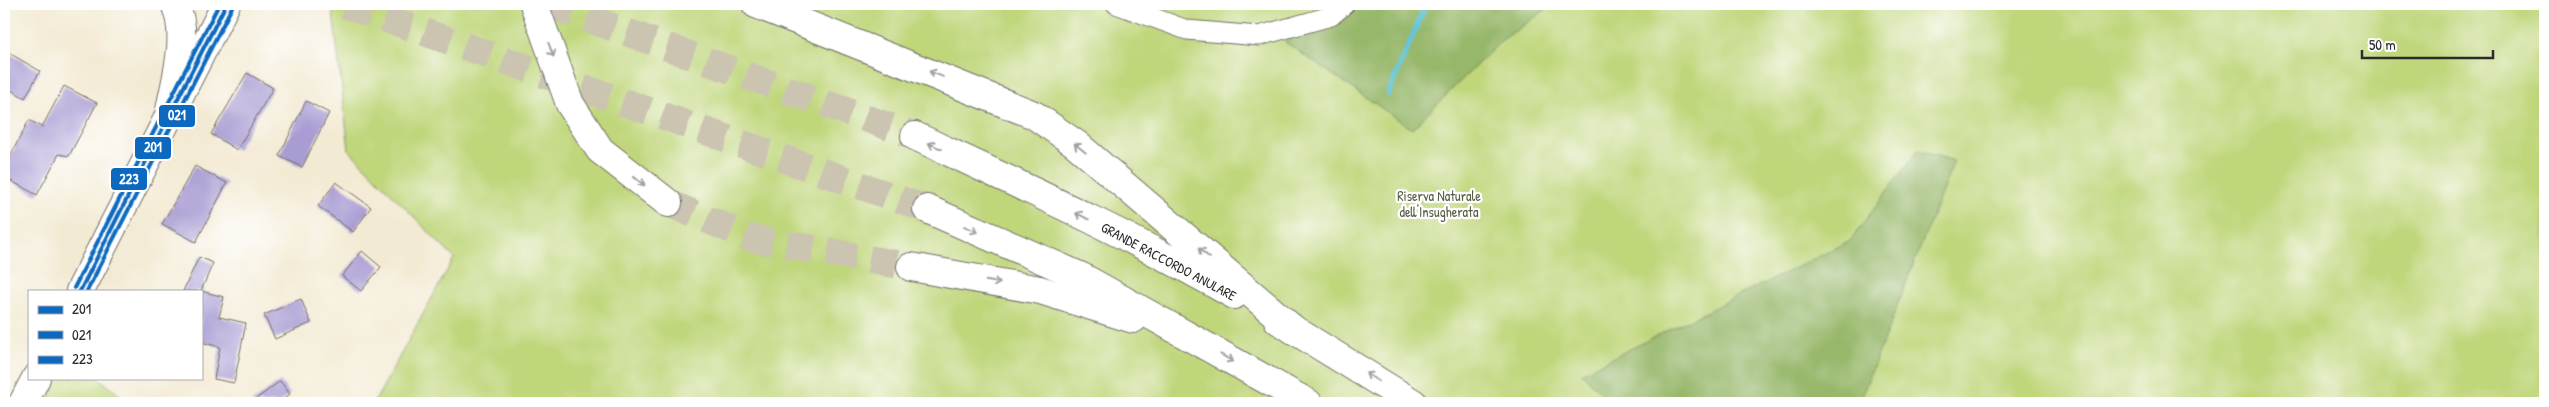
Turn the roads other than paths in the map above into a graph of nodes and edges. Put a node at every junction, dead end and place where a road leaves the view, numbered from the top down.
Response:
1 (175, 4) edge
2 (226, 4) edge
3 (534, 4) edge
4 (756, 4) edge
5 (1116, 4) edge
6 (1345, 4) edge
7 (169, 115) junction
8 (915, 136) tunnel mouth
9 (668, 203) tunnel mouth
10 (927, 209) tunnel mouth
11 (911, 267) tunnel mouth
12 (81, 290) edge
13 (1294, 330) junction
14 (1185, 334) junction
15 (35, 380) edge
16 (23, 403) edge
17 (1308, 403) edge
18 (1413, 403) edge

1 - 7 main road
2 - 7 main road
3 -> 9 main road
13 -> 4 main road
5 - 6 street
7 - 12 main road
13 -> 8 main road, GRANDE RACCORDO ANULARE
10 -> 14 main road
11 -> 14 main road
18 -> 13 main road, GRANDE RACCORDO ANULARE
14 -> 17 main road
15 - 16 main road

